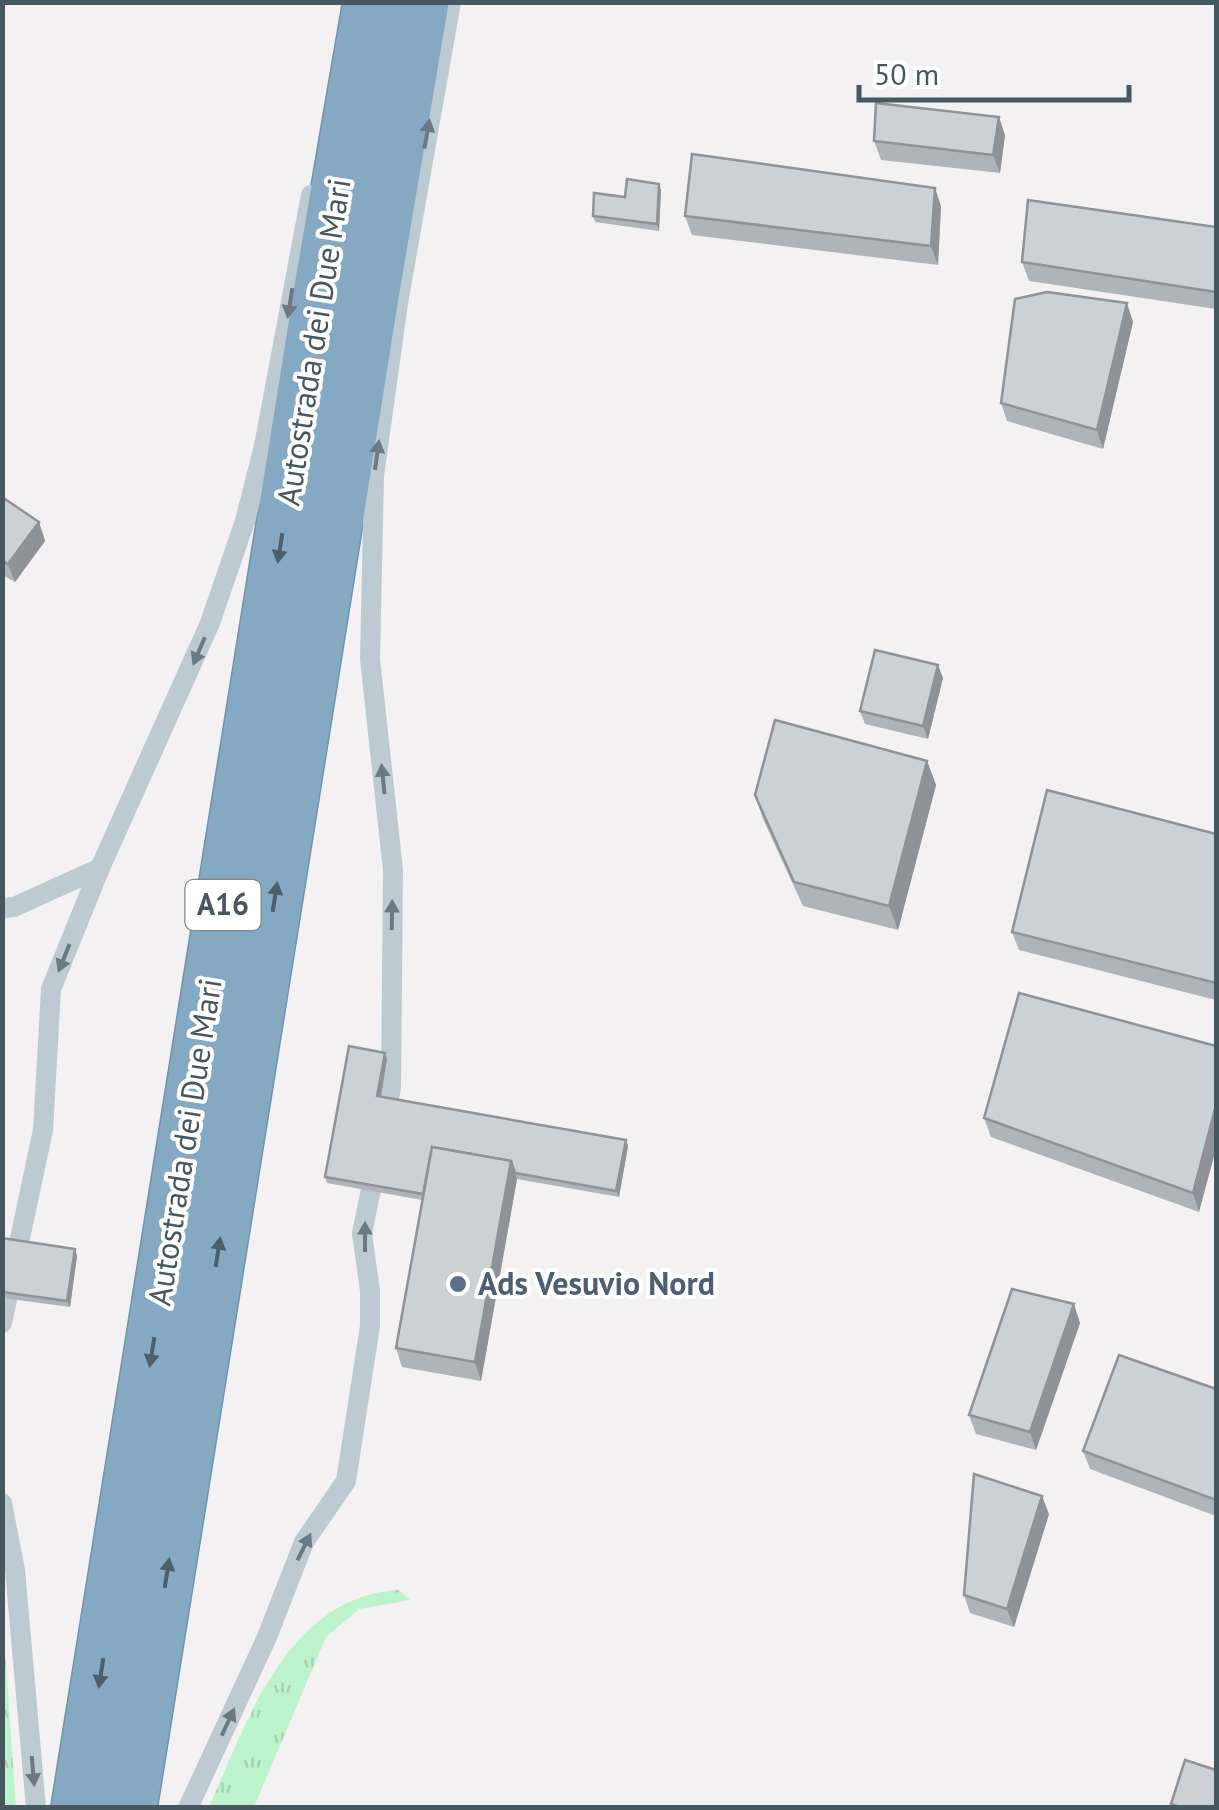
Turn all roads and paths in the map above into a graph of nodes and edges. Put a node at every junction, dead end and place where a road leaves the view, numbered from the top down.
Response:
1 (353, 2) edge
2 (371, 2) edge
3 (421, 2) edge
4 (451, 2) edge
5 (341, 54) dead end
6 (317, 167) dead end
7 (100, 868) junction
8 (2, 908) edge
9 (2, 1323) edge
10 (2, 1503) edge
11 (36, 1808) edge
12 (79, 1808) edge
13 (129, 1808) edge
14 (188, 1808) edge

1 - 5 lane
2 -> 12 highway, Autostrada dei Due Mari / A16
13 -> 3 highway, Autostrada dei Due Mari / A16
14 -> 4 lane
6 -> 7 lane
7 - 8 lane
7 -> 9 lane
10 -> 11 lane

